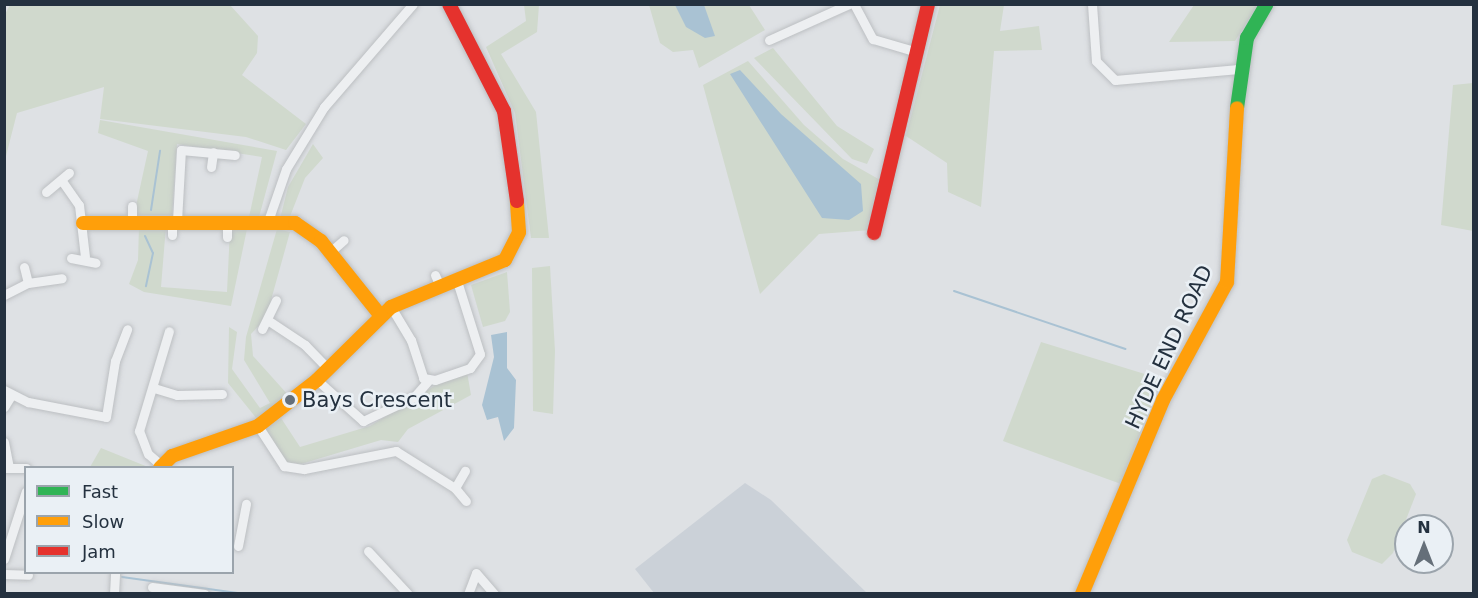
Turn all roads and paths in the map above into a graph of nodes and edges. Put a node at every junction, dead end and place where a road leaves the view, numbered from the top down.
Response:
1 (413, 4) edge
2 (449, 4) edge
3 (849, 4) edge
4 (854, 4) edge
5 (928, 4) edge
6 (1092, 4) edge
7 (1267, 4) edge
8 (769, 40) dead end
9 (914, 51) junction
10 (1239, 69) junction
11 (213, 152) junction
12 (235, 155) dead end
13 (211, 167) dead end
14 (46, 192) dead end
15 (227, 221) junction
16 (268, 221) junction
17 (83, 224) junction
18 (174, 226) junction
19 (874, 233) dead end
20 (227, 237) dead end
21 (344, 240) dead end
22 (330, 252) junction
23 (85, 257) junction
24 (71, 258) dead end
25 (96, 263) dead end
26 (24, 267) dead end
27 (62, 278) dead end
28 (456, 278) junction
29 (28, 283) junction
30 (4, 295) edge
31 (276, 300) dead end
32 (386, 311) junction
33 (268, 321) junction
34 (127, 329) dead end
35 (262, 329) dead end
36 (169, 331) dead end
37 (328, 369) junction
38 (317, 380) junction
39 (428, 381) junction
40 (154, 388) junction
41 (8, 393) edge
42 (222, 394) dead end
43 (4, 407) edge
44 (258, 426) junction
45 (4, 442) edge
46 (160, 466) edge
47 (162, 466) edge
48 (7, 467) edge
49 (24, 468) edge
50 (465, 471) dead end
51 (455, 488) junction
52 (24, 497) edge
53 (466, 501) dead end
54 (246, 504) dead end
55 (236, 521) edge
56 (238, 546) dead end
57 (368, 551) dead end
58 (4, 559) edge
59 (4, 574) edge
60 (115, 574) edge
61 (28, 575) dead end
62 (152, 587) dead end
63 (114, 594) edge
64 (205, 594) edge
65 (408, 594) edge
66 (468, 594) edge
67 (494, 594) edge
68 (1082, 594) edge

1 - 16 street
2 - 28 street
3 - 8 street
4 - 9 street
5 - 9 street
6 - 10 street
7 - 10 street, HYDE END ROAD
9 - 19 street
10 - 68 street, HYDE END ROAD
11 - 12 street
11 - 13 street
11 - 18 street
14 - 17 street
15 - 16 street
15 - 18 street
15 - 20 street
16 - 22 street
17 - 18 street
17 - 23 street
21 - 22 street
22 - 32 street
23 - 24 street
23 - 25 street
26 - 29 street
27 - 29 street
28 - 32 street
28 - 39 street
29 - 30 street
31 - 33 street
32 - 37 street
32 - 39 street
33 - 35 street
33 - 37 street
34 - 41 street
36 - 40 street
37 - 38 street
38 - 39 street
38 - 44 street
40 - 42 street
40 - 46 street
41 - 43 street
44 - 47 street
44 - 51 street
45 - 48 street
48 - 49 street
50 - 51 street
51 - 53 street
52 - 58 street
54 - 55 street
55 - 56 street
57 - 65 street
59 - 61 street
60 - 63 street
62 - 64 street
66 - 67 street

